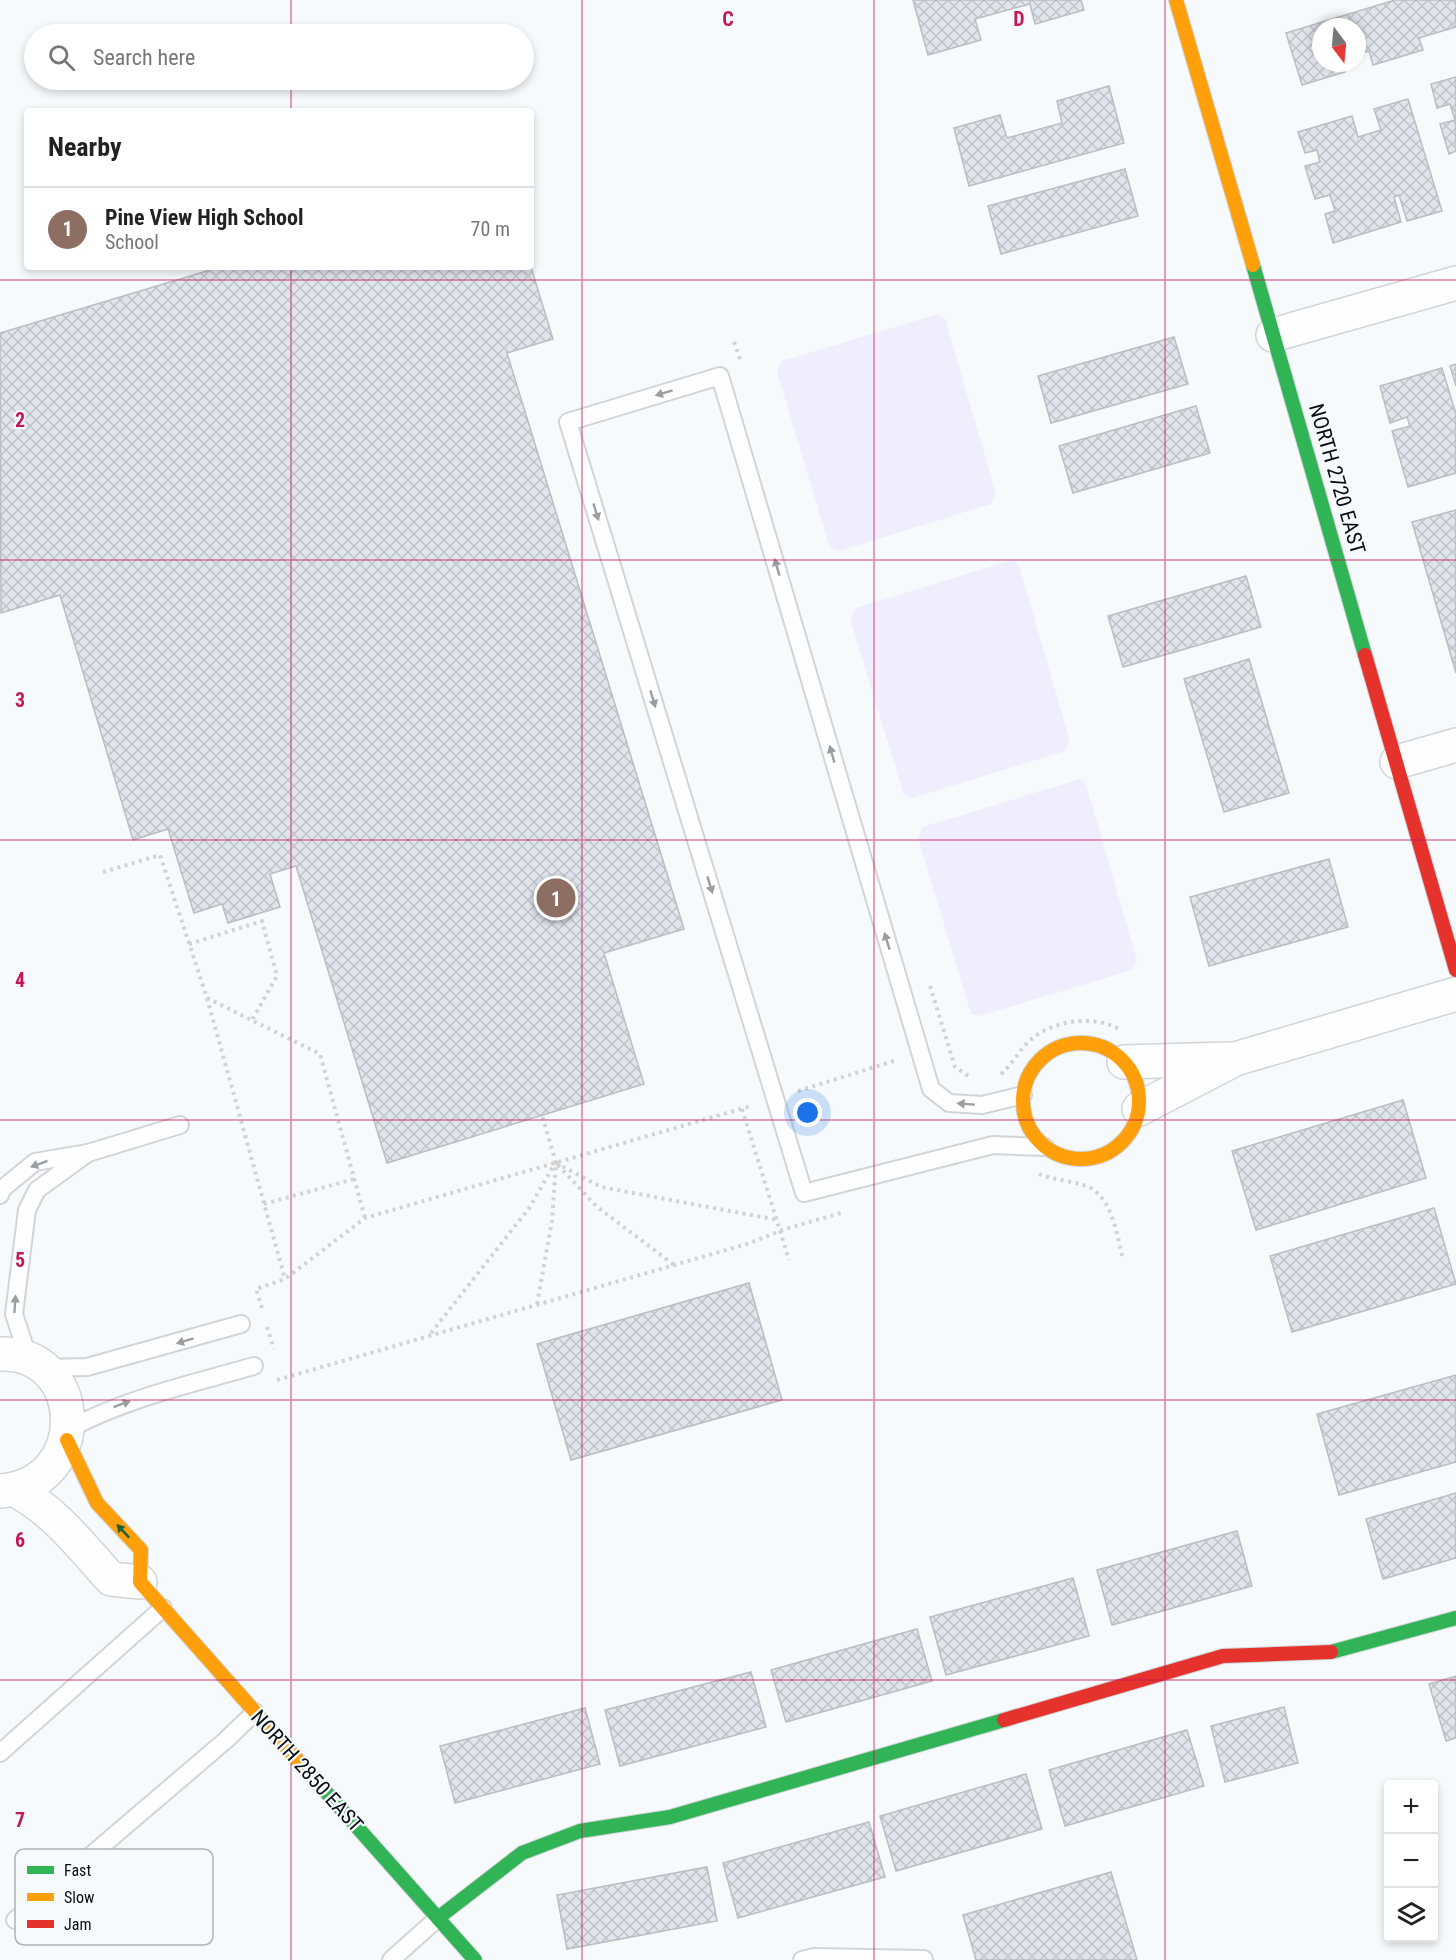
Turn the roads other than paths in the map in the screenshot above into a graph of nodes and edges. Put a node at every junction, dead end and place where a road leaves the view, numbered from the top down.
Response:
1 (1176, 0) edge
2 (1456, 283) edge
3 (1273, 335) junction
4 (1456, 745) edge
5 (1397, 762) junction
6 (1456, 970) edge
7 (1456, 994) edge
8 (1124, 1047) junction
9 (1235, 1059) junction
10 (1023, 1095) junction
11 (1139, 1109) junction
12 (180, 1125) dead end
13 (1045, 1147) junction
14 (88, 1153) junction
15 (0, 1195) edge
16 (241, 1324) dead end
17 (24, 1361) edge
18 (254, 1366) dead end
19 (68, 1435) junction
20 (8, 1490) edge
21 (140, 1582) junction
22 (163, 1608) junction
23 (1456, 1618) edge
24 (255, 1712) junction
25 (0, 1753) edge
26 (98, 1849) edge
27 (438, 1918) junction
28 (924, 1959) edge
29 (391, 1960) edge
30 (475, 1960) edge
31 (802, 1960) edge

1 - 3 street, NORTH 2720 EAST
2 - 3 street
3 - 5 street, NORTH 2720 EAST
4 - 5 street
5 - 6 street, NORTH 2720 EAST
7 - 9 street
8 - 9 street
8 - 10 street
8 - 11 street
9 - 11 street
10 - 13 street
10 -> 13 lane
11 - 13 street
12 - 14 lane
14 -> 15 lane
17 -> 14 lane
16 -> 17 lane
17 - 19 street
19 -> 18 lane
19 - 20 street
21 -> 19 street
20 - 21 street
21 - 22 street, NORTH 2850 EAST
22 - 24 street, NORTH 2850 EAST
22 - 25 lane
23 - 27 street
24 - 26 lane
24 - 27 street, NORTH 2850 EAST
27 - 29 lane
27 - 30 street, NORTH 2850 EAST
28 - 31 lane

